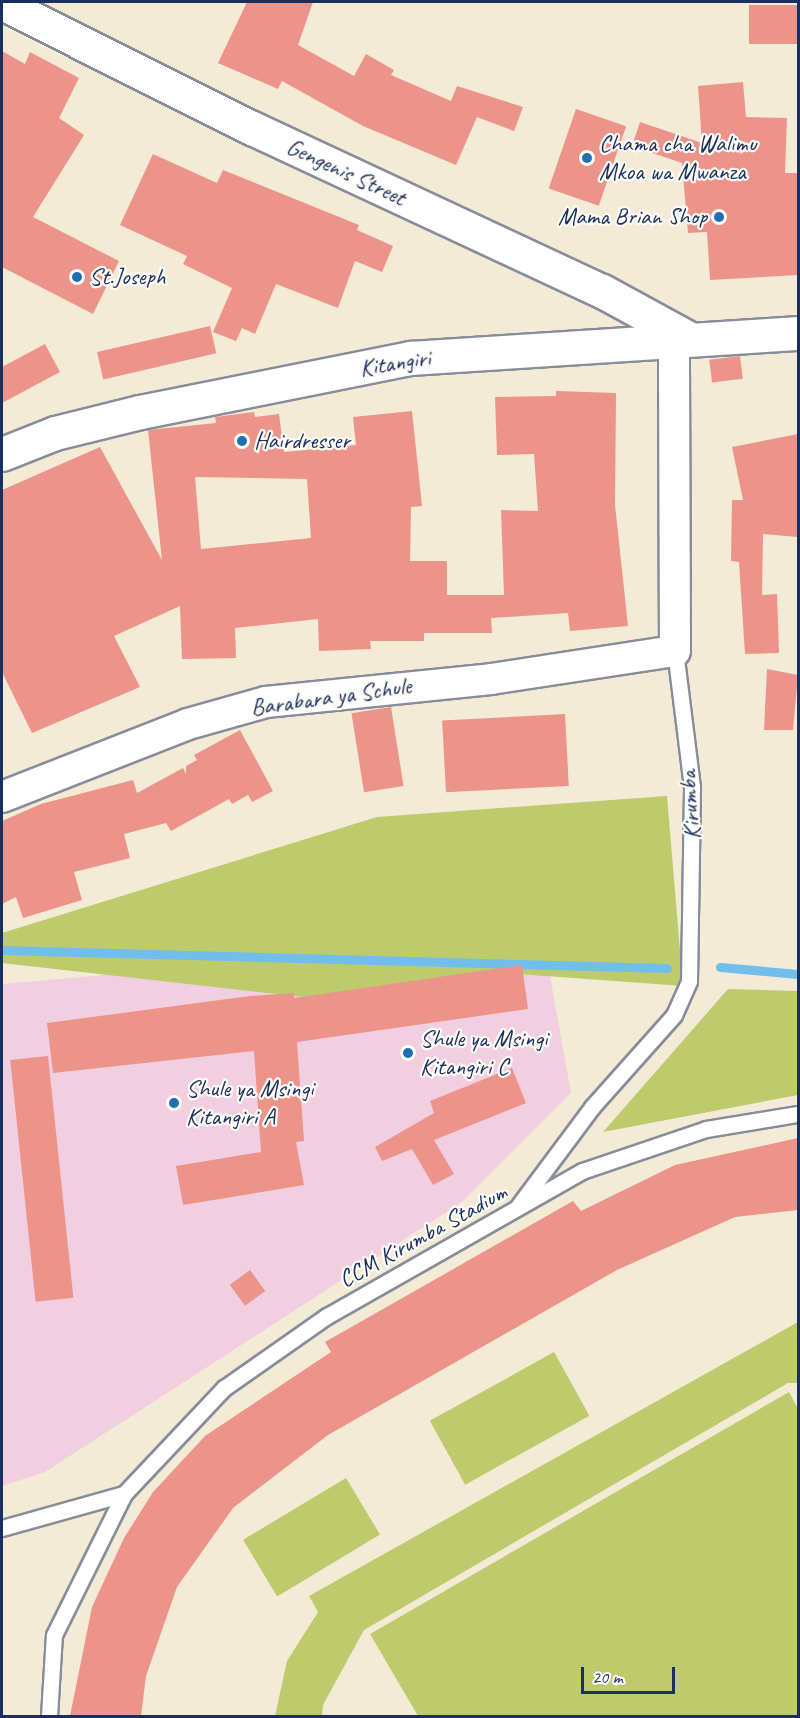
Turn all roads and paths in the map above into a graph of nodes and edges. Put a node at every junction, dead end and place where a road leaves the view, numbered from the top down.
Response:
1 (2, 3) edge
2 (798, 333) edge
3 (682, 340) junction
4 (2, 454) edge
5 (675, 651) junction
6 (2, 797) edge
7 (798, 1114) edge
8 (516, 1209) junction
9 (124, 1494) junction
10 (2, 1528) edge
11 (49, 1716) edge

1 - 3 main road, Gengenis Street
2 - 3 main road, Kitangiri
3 - 4 main road, Kitangiri
3 - 5 street, Kirumba
5 - 6 street, Barabara ya Schule
5 - 8 lane, Kirumba
7 - 8 lane, CCM Kirumba Stadium
8 - 9 lane, CCM Kirumba Stadium
9 - 10 lane
9 - 11 lane, CCM Kirumba Stadium

